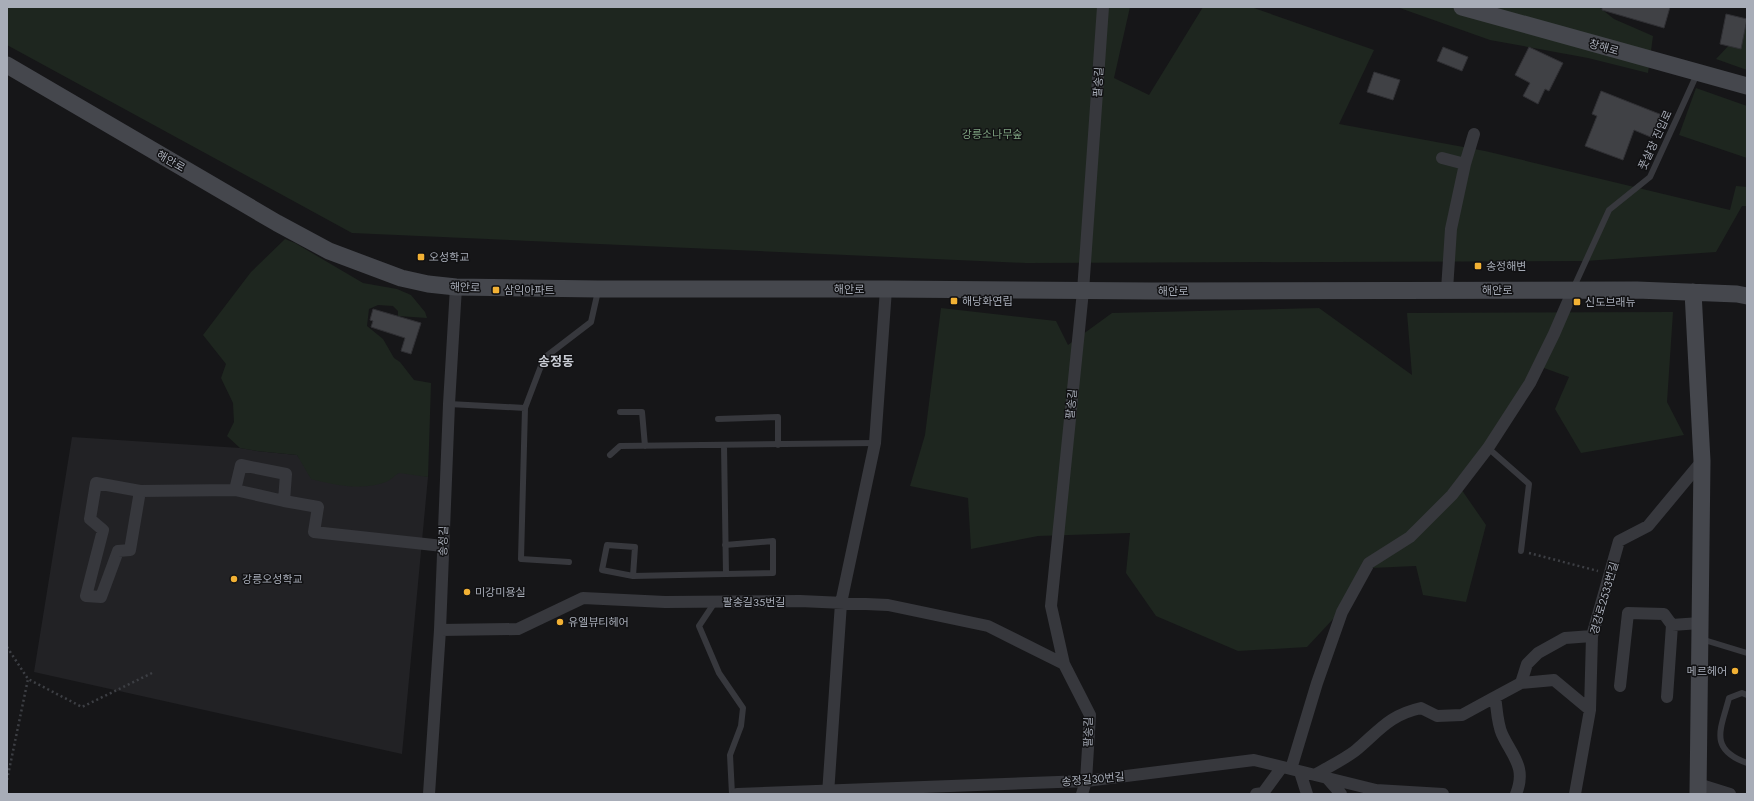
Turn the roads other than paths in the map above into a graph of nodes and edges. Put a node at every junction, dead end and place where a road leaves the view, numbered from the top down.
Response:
1 (1103, 7) edge
2 (1462, 7) edge
3 (7, 65) edge
4 (1698, 72) junction
5 (1747, 86) edge
6 (1474, 134) dead end
7 (1442, 158) dead end
8 (1465, 164) junction
9 (456, 287) junction
10 (598, 289) junction
11 (886, 289) junction
12 (1447, 290) junction
13 (1573, 290) junction
14 (1083, 291) junction
15 (1693, 292) junction
16 (1747, 296) edge
17 (449, 404) junction
18 (525, 408) junction
19 (620, 412) dead end
20 (718, 419) dead end
21 (875, 443) junction
22 (778, 444) junction
23 (724, 445) junction
24 (645, 446) junction
25 (1488, 448) junction
26 (610, 456) dead end
27 (1702, 461) junction
28 (140, 490) junction
29 (235, 490) junction
30 (284, 501) junction
31 (725, 545) junction
32 (443, 546) junction
33 (1521, 551) road end
34 (569, 562) dead end
35 (726, 574) junction
36 (633, 576) junction
37 (715, 602) junction
38 (841, 603) junction
39 (1672, 625) junction
40 (440, 630) junction
41 (1700, 631) junction
42 (1592, 636) junction
43 (1747, 653) edge
44 (1064, 664) junction
45 (1521, 683) junction
46 (1620, 686) dead end
47 (1747, 695) edge
48 (1495, 697) junction
49 (1667, 697) dead end
50 (1590, 710) junction
51 (1747, 763) edge
52 (1291, 770) junction
53 (1315, 775) junction
54 (1328, 779) junction
55 (1086, 781) junction
56 (1698, 789) edge
57 (828, 792) edge
58 (1339, 792) edge
59 (429, 794) edge
60 (732, 794) edge
61 (737, 794) edge
62 (1082, 794) edge
63 (1256, 794) edge
64 (1307, 794) edge
65 (1350, 794) edge
66 (1428, 794) edge
67 (1443, 794) edge
68 (1516, 794) edge
69 (1575, 794) edge
70 (1730, 794) edge

1 - 14 street, 팔송길
2 - 4 street, 창해로
3 - 9 street, 해안로
4 - 5 street, 창해로
4 - 13 lane, 풋살장 진입로
6 - 8 street
7 - 8 street
8 - 12 street
9 - 10 street, 해안로
9 - 17 street, 송정길
10 - 11 street, 해안로
10 - 18 lane
11 - 14 street, 해안로
11 - 21 street
12 - 13 street, 해안로
12 - 14 street, 해안로
13 - 15 street, 해안로
13 - 25 street
14 - 44 street, 팔송길
15 - 16 street, 해안로
15 - 27 street
17 - 18 lane
17 - 32 street, 송정길
18 - 34 lane
19 - 24 lane
20 - 22 lane
21 - 22 lane
21 - 38 street
22 - 23 lane
23 - 24 lane
23 - 31 lane
24 - 26 lane
25 - 33 lane
25 - 52 street
27 - 41 street
27 - 42 street, 경강로2533번길
28 - 28 street
28 - 29 street
29 - 30 street
29 - 30 street
30 - 32 street
31 - 35 lane
31 - 35 lane
32 - 40 street, 송정길
35 - 36 lane
36 - 36 lane
37 - 38 street, 팔송길35번길
37 - 40 street, 팔송길35번길
37 - 60 lane
38 - 44 street, 팔송길35번길
38 - 57 street
39 - 41 street
39 - 46 street
39 - 49 street
40 - 59 street, 송정길
41 - 43 lane
41 - 56 street
42 - 45 street
42 - 50 street, 경강로2533번길
44 - 55 street, 팔송길
45 - 48 street
45 - 50 street
47 - 51 lane
48 - 53 street
48 - 68 street
50 - 69 street, 경강로2533번길
52 - 53 street, 송정길30번길
52 - 55 street, 송정길30번길
52 - 63 street
52 - 64 street
53 - 54 street, 송정길30번길
54 - 58 street
54 - 66 street, 송정길30번길
55 - 57 street, 송정길30번길
55 - 62 street, 팔송길
56 - 70 street
57 - 61 street, 송정길30번길
58 - 65 street
66 - 67 street, 송정길30번길

